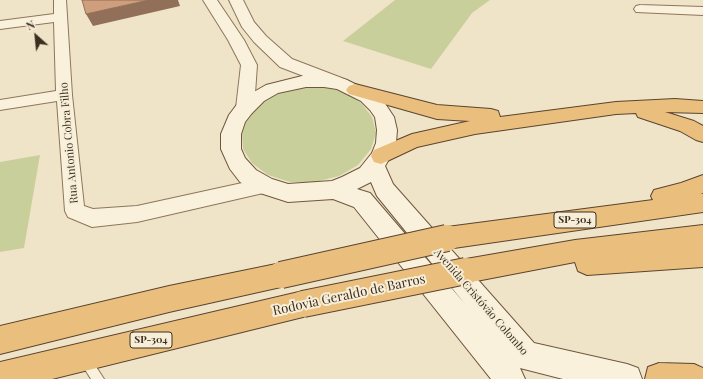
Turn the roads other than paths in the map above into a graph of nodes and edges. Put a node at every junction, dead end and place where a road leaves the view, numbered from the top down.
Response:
1 (210, 0) edge
2 (236, 0) edge
3 (61, 8) edge
4 (640, 9) dead end
5 (703, 11) edge
6 (0, 25) edge
7 (348, 87) junction
8 (64, 95) junction
9 (0, 105) edge
10 (703, 107) edge
11 (245, 108) junction
12 (616, 108) junction
13 (534, 119) junction
14 (703, 135) edge
15 (378, 161) junction
16 (703, 184) edge
17 (265, 186) junction
18 (333, 190) junction
19 (703, 203) edge
20 (520, 228) junction
21 (703, 235) edge
22 (703, 256) edge
23 (468, 271) junction
24 (0, 340) edge
25 (83, 357) junction
26 (0, 377) edge
27 (98, 379) edge
28 (510, 379) edge
29 (627, 379) edge
30 (652, 379) edge
31 (694, 379) edge

1 - 11 main road
2 - 7 main road
3 - 6 street
3 - 8 street, Rua Antonio Cobra Filho
4 - 5 street
7 - 11 main road
7 - 13 highway
7 - 15 main road
8 - 9 street
8 - 17 street, Rua Antonio Cobra Filho
10 - 12 highway
11 - 17 main road
12 - 13 highway
12 - 14 highway
13 - 15 highway
15 - 18 main road
15 - 29 main road, Avenida Cristóvão Colombo
16 - 20 highway
17 - 18 main road
18 - 28 main road
19 - 20 highway, SP-304
20 - 24 highway, SP-304, bridge
21 - 23 highway, Rodovia Geraldo de Barros / SP-304
22 - 23 highway
23 - 25 highway, Rodovia Geraldo de Barros / SP-304, bridge
25 - 26 highway, Rodovia Geraldo de Barros / SP-304
25 - 27 lane
30 - 31 highway

